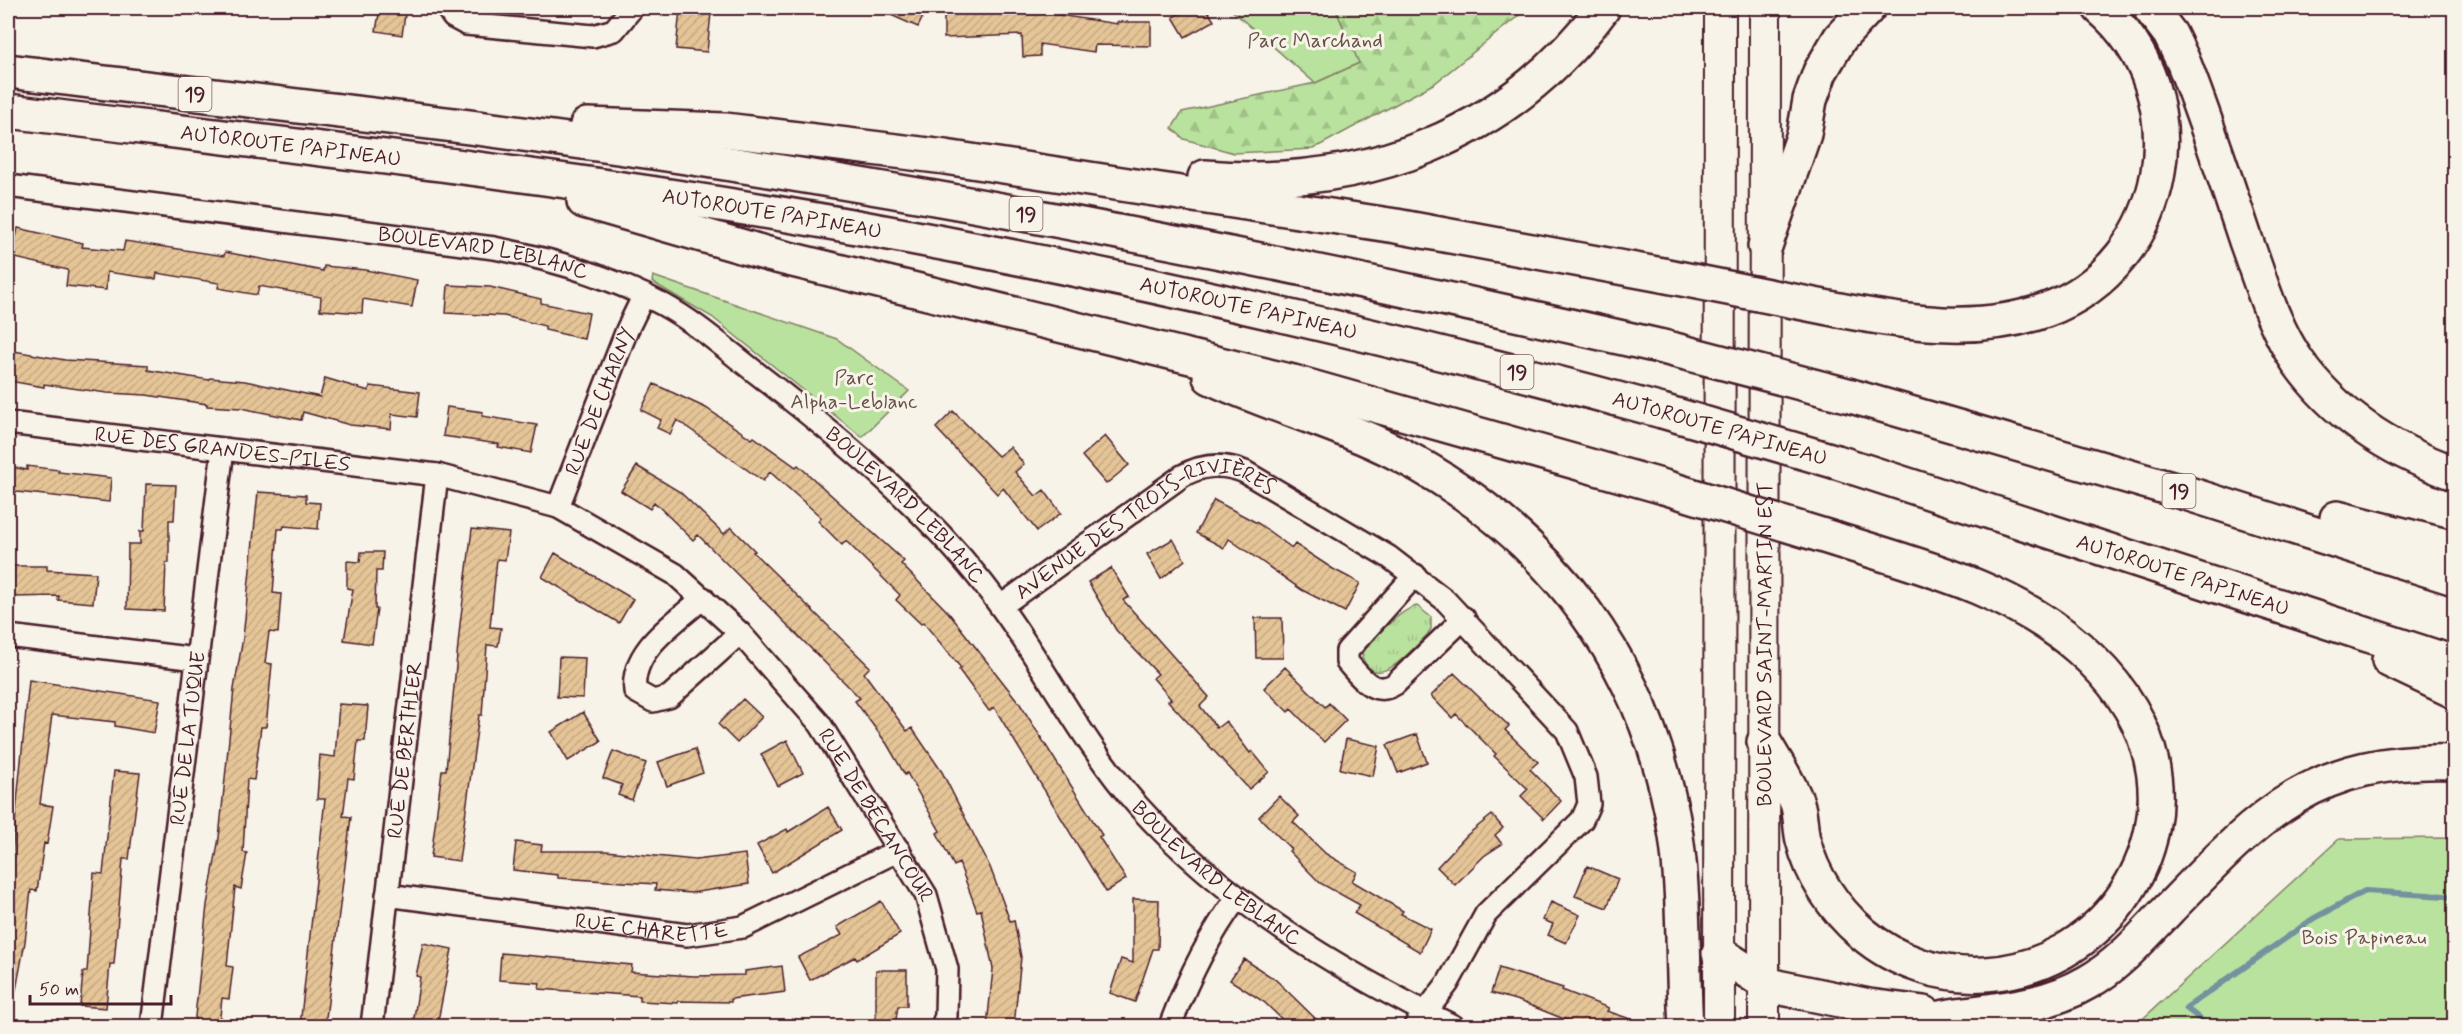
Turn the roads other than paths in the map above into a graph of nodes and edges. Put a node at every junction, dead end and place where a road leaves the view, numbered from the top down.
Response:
1 (447, 8) edge
2 (632, 8) edge
3 (1603, 8) edge
4 (1720, 8) edge
5 (1765, 8) edge
6 (1868, 8) edge
7 (2100, 8) edge
8 (2150, 8) edge
9 (8, 71) edge
10 (8, 111) edge
11 (382, 117) junction
12 (472, 169) junction
13 (1129, 184) junction
14 (8, 186) edge
15 (1765, 246) junction
16 (644, 295) junction
17 (1136, 342) junction
18 (1901, 409) junction
19 (8, 423) edge
20 (223, 449) junction
21 (2454, 474) edge
22 (437, 475) junction
23 (558, 507) junction
24 (2454, 548) edge
25 (1415, 575) junction
26 (2454, 578) edge
27 (2254, 596) junction
28 (703, 598) junction
29 (1001, 606) junction
30 (1464, 618) junction
31 (740, 633) junction
32 (8, 636) edge
33 (196, 659) junction
34 (2454, 663) edge
35 (2454, 691) edge
36 (1764, 742) junction
37 (2454, 762) edge
38 (899, 850) junction
39 (387, 895) junction
40 (1237, 898) junction
41 (1719, 953) junction
42 (1764, 982) junction
43 (1956, 1015) junction
44 (1420, 1020) edge
45 (152, 1026) edge
46 (372, 1026) edge
47 (942, 1026) edge
48 (1170, 1026) edge
49 (1453, 1026) edge
50 (1686, 1026) edge
51 (1719, 1026) edge
52 (1764, 1026) edge
53 (1895, 1026) edge

1 - 2 street
3 - 13 highway
4 - 41 main road
5 - 15 main road, BOULEVARD SAINT-MARTIN EST
6 - 15 highway
7 - 13 highway, bridge
8 - 21 highway
9 - 11 highway, AUTOROUTE PAPINEAU / 19
10 - 12 highway, AUTOROUTE PAPINEAU / 19
11 - 13 highway
11 - 18 highway, AUTOROUTE PAPINEAU / 19, bridge
12 - 17 highway
12 - 27 highway, AUTOROUTE PAPINEAU / 19, bridge
14 - 16 street, BOULEVARD LEBLANC
15 - 36 main road, BOULEVARD SAINT-MARTIN EST
16 - 23 street, RUE DE CHARNY
16 - 29 street, BOULEVARD LEBLANC
17 - 36 highway, bridge
17 - 50 highway
18 - 24 highway
18 - 26 highway, AUTOROUTE PAPINEAU / 19
19 - 20 street, RUE DES GRANDES-PILES
20 - 22 street, RUE DES GRANDES-PILES
20 - 33 street, RUE DE LA TUQUE
22 - 23 street, RUE DE BÉCANCOUR
22 - 39 street, RUE DE BERTHIER
23 - 28 street, RUE DE BÉCANCOUR
25 - 29 street, AVENUE DES TROIS-RIVIÈRES
25 - 30 street, AVENUE DES TROIS-RIVIÈRES
25 - 30 street
27 - 34 highway, AUTOROUTE PAPINEAU / 19
27 - 35 highway
28 - 31 street, RUE DE BÉCANCOUR
28 - 31 street
29 - 40 street, BOULEVARD LEBLANC
30 - 44 street, AVENUE DES TROIS-RIVIÈRES
31 - 38 street, RUE DE BÉCANCOUR
32 - 33 street
33 - 45 street, RUE DE LA TUQUE
36 - 42 main road, BOULEVARD SAINT-MARTIN EST
37 - 43 highway
38 - 39 street, RUE CHARETTE
38 - 47 street, RUE DE BÉCANCOUR
39 - 46 street, RUE DE BERTHIER
40 - 44 street, BOULEVARD LEBLANC
40 - 48 street
41 - 42 highway
41 - 51 main road
42 - 43 highway
42 - 52 main road, BOULEVARD SAINT-MARTIN EST
43 - 53 highway
44 - 49 street, BOULEVARD LEBLANC

